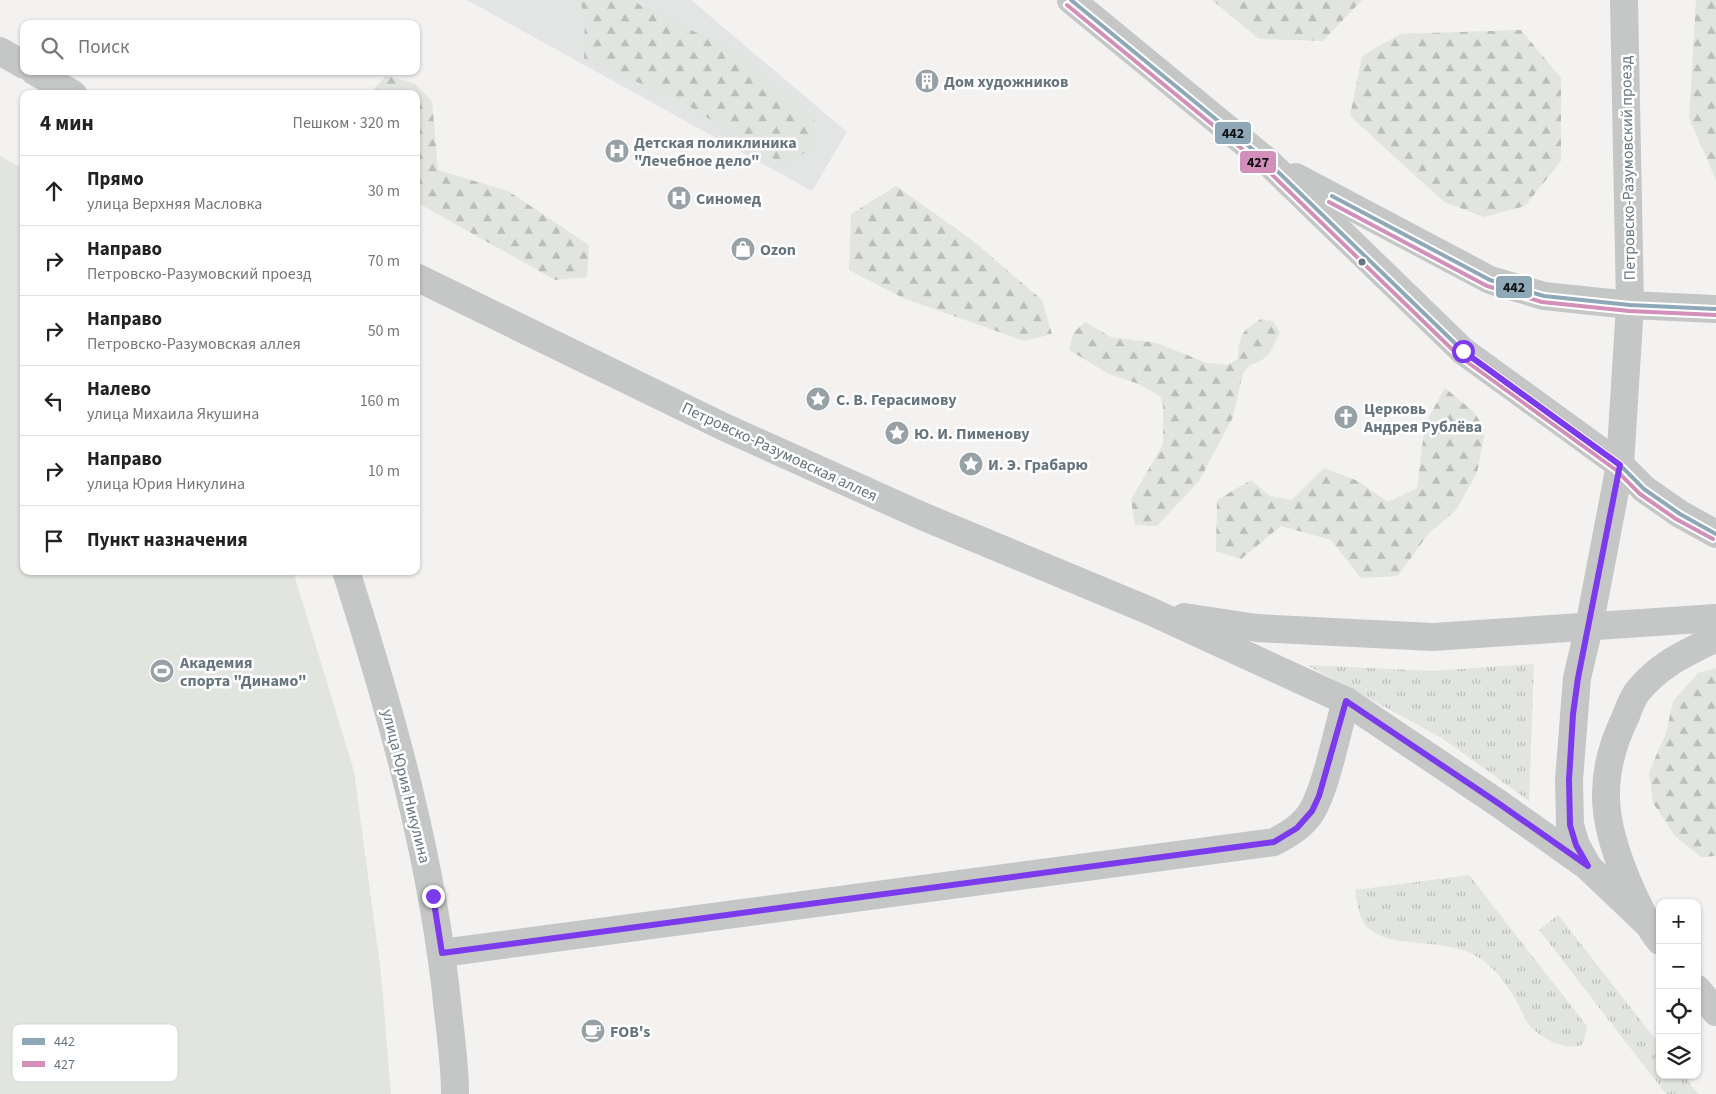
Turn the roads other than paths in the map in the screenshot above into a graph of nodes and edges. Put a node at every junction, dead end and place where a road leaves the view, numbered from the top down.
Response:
1 (1071, 0) edge
2 (1624, 0) edge
3 (0, 51) edge
4 (20, 63) edge
5 (41, 75) edge
6 (66, 90) edge
7 (1268, 162) junction
8 (420, 278) edge
9 (420, 290) edge
10 (450, 295) junction
11 (1630, 305) junction
12 (1716, 309) edge
13 (1620, 465) junction
14 (1716, 534) edge
15 (347, 575) edge
16 (1150, 612) junction
17 (1716, 618) edge
18 (1589, 627) junction
19 (1716, 638) edge
20 (1346, 701) junction
21 (1588, 866) junction
22 (1654, 933) edge
23 (442, 953) junction
24 (1698, 989) edge
25 (1716, 1012) edge
26 (455, 1094) edge

1 - 7 street
2 - 11 street, Петровско-Разумовский проезд
3 - 4 street
5 - 6 street
7 - 11 street
7 - 13 street
8 - 10 street, Петровско-Разумовская аллея
9 - 10 street
10 - 16 street, Петровско-Разумовская аллея
11 - 12 street
11 - 13 street, Петровско-Разумовский проезд
13 - 14 street
13 - 18 street, Петровско-Разумовский проезд
15 - 23 street, улица Юрия Никулина
16 - 18 street, Петровско-Разумовская аллея
16 - 20 street, Петровско-Разумовская аллея
17 - 18 street, Петровско-Разумовская аллея
18 - 21 street, Петровско-Разумовский проезд
19 - 22 street, Петровско-Разумовская аллея
20 - 21 street, Петровско-Разумовская аллея
20 - 23 street
21 - 22 street, Петровско-Разумовская аллея
23 - 26 street, улица Юрия Никулина
24 - 25 street

